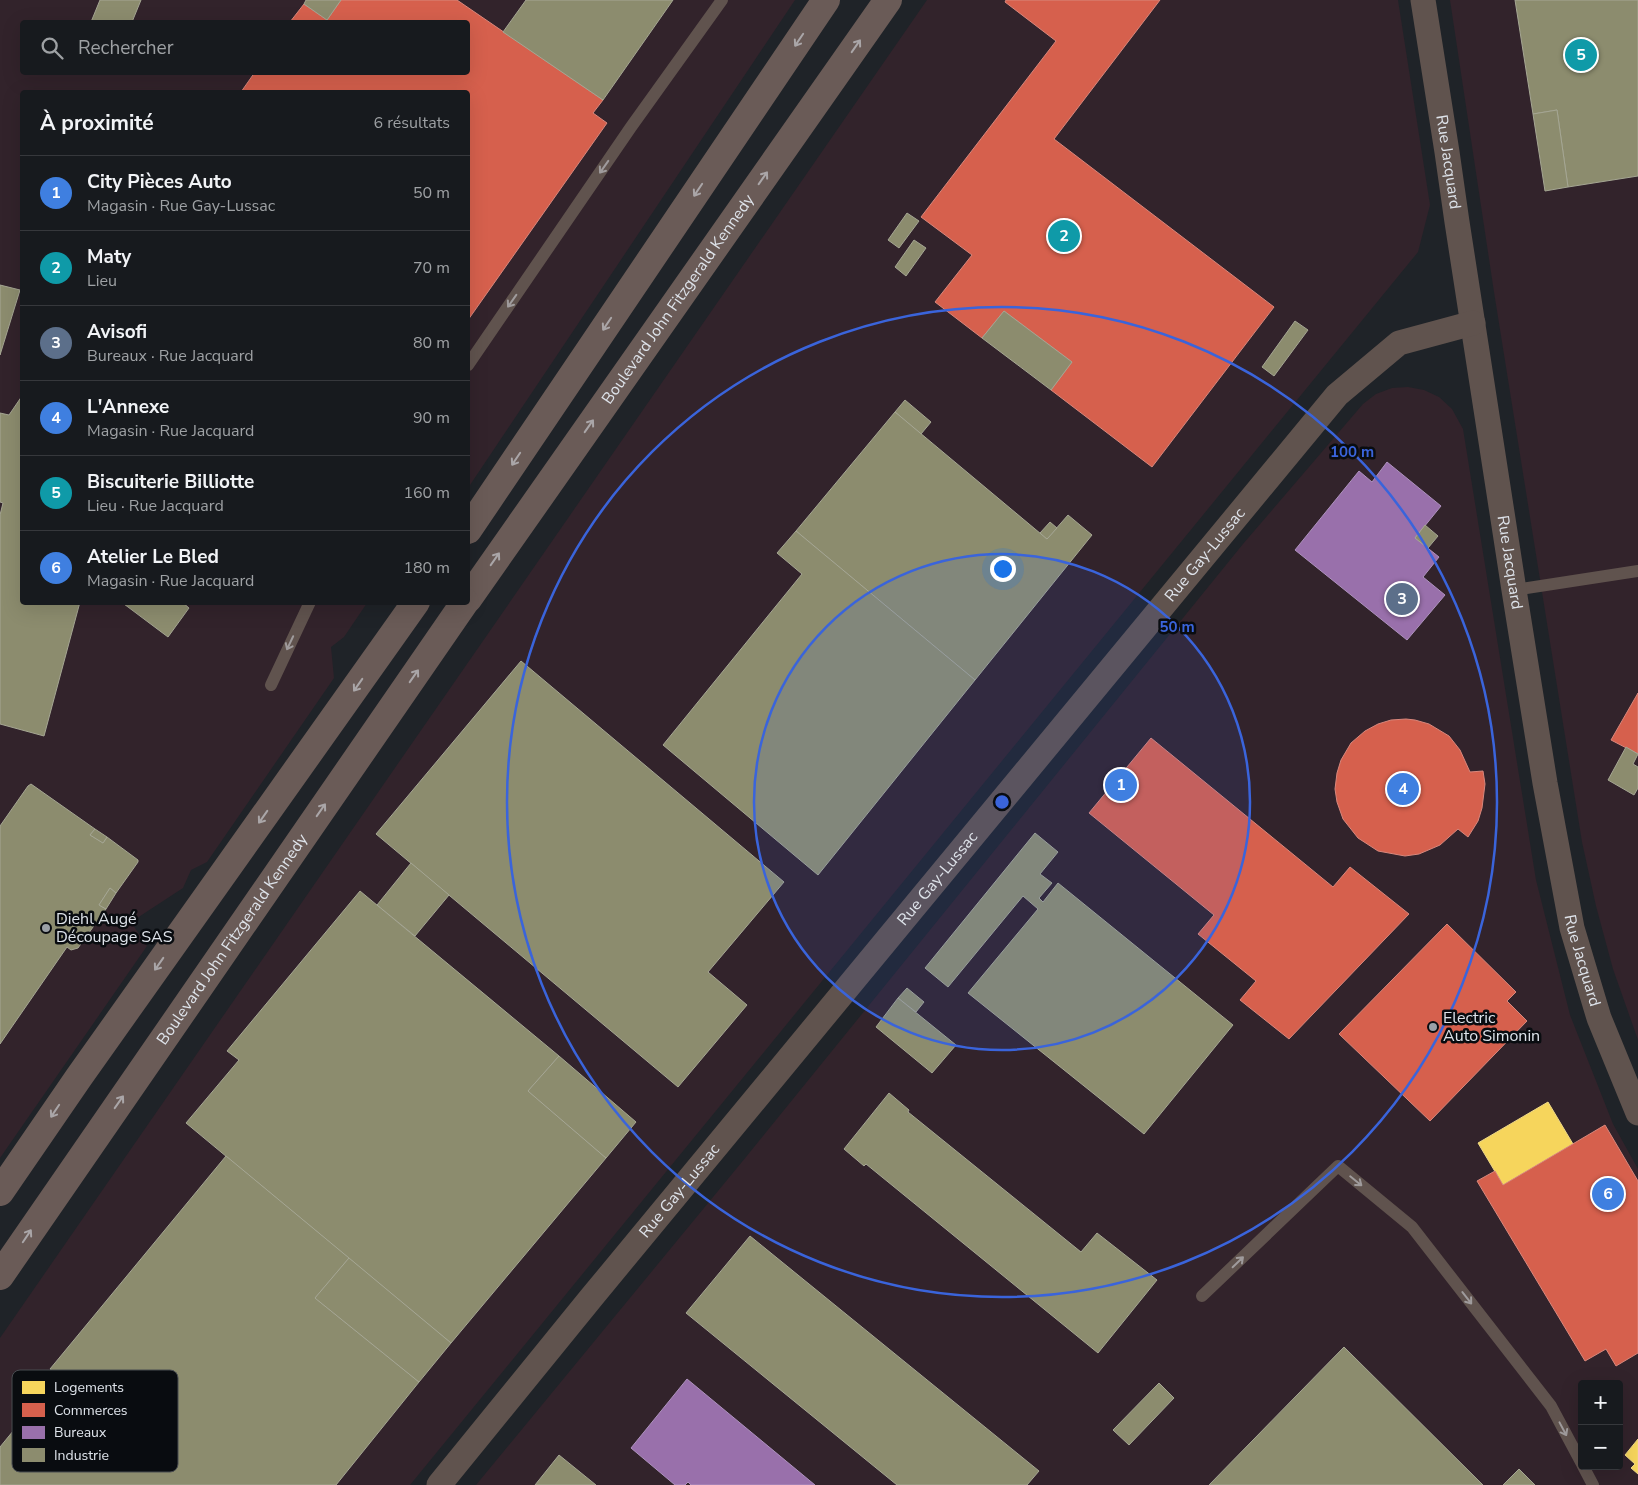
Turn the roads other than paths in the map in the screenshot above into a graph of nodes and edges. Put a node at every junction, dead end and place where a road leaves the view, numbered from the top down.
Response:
1 (722, 0) edge
2 (826, 0) edge
3 (888, 0) edge
4 (1422, 0) edge
5 (1473, 323) junction
6 (470, 363) edge
7 (470, 527) edge
8 (1638, 571) edge
9 (1514, 590) junction
10 (470, 596) edge
11 (308, 605) edge
12 (414, 605) edge
13 (463, 605) edge
14 (271, 685) dead end
15 (1638, 1113) edge
16 (0, 1192) edge
17 (0, 1276) edge
18 (1202, 1296) dead end
19 (1578, 1457) edge
20 (1585, 1470) edge
21 (438, 1485) edge
22 (1593, 1485) edge

1 -> 6 lane
2 -> 7 main road
10 -> 3 main road, Boulevard John Fitzgerald Kennedy
4 - 5 street, Rue Jacquard
5 - 9 street, Rue Jacquard
5 - 21 street, Rue Gay-Lussac
8 - 9 lane
9 - 15 street, Rue Jacquard
11 -> 14 lane
12 -> 16 main road
17 -> 13 main road, Boulevard John Fitzgerald Kennedy
18 -> 19 lane
20 - 22 lane

